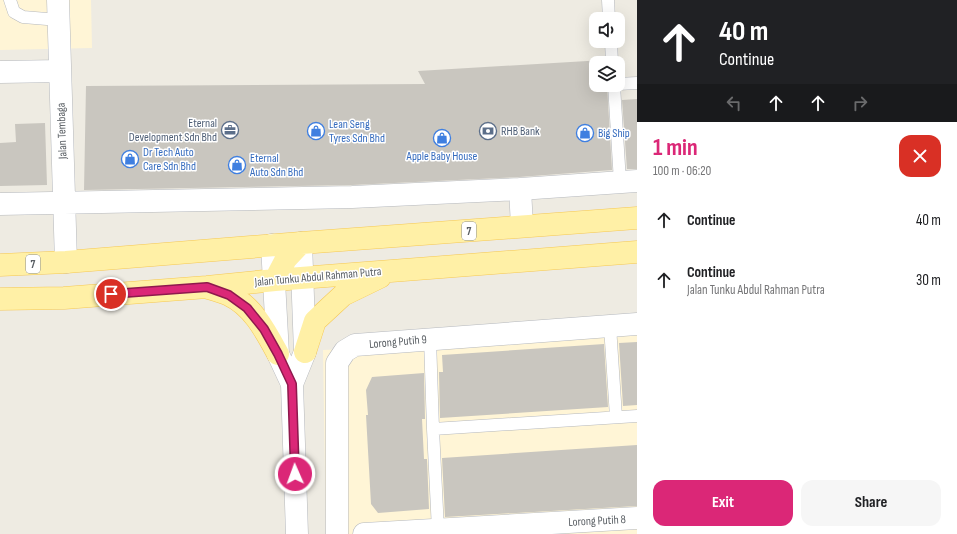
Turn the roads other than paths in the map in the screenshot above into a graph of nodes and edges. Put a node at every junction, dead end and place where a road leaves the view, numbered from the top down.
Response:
1 (10, 0) edge
2 (608, 0) edge
3 (58, 10) edge
4 (609, 12) edge
5 (60, 71) junction
6 (0, 72) edge
7 (637, 83) edge
8 (625, 84) edge
9 (615, 92) edge
10 (629, 181) edge
11 (520, 189) junction
12 (64, 202) junction
13 (0, 204) edge
14 (637, 218) edge
15 (522, 226) junction
16 (301, 243) junction
17 (272, 245) junction
18 (637, 252) edge
19 (66, 262) junction
20 (0, 265) edge
21 (394, 270) junction
22 (304, 278) junction
23 (275, 280) junction
24 (207, 287) junction
25 (0, 299) edge
26 (637, 324) edge
27 (610, 326) junction
28 (430, 339) junction
29 (305, 352) junction
30 (278, 354) junction
31 (292, 384) junction
32 (637, 416) edge
33 (616, 417) junction
34 (433, 429) junction
35 (637, 518) edge
36 (438, 530) junction
37 (296, 534) edge
38 (337, 534) edge
39 (364, 534) edge

1 - 3 lane
2 - 4 lane
3 - 5 street, Jalan Tembaga
5 - 6 street
5 - 12 street, Jalan Tembaga
7 - 8 lane
9 - 10 lane
10 - 11 street
11 - 12 street
11 - 15 street
12 - 13 street
12 - 19 street, Jalan Tembaga
14 - 15 main road, 7
15 - 16 main road, 7
16 - 17 main road, 7
16 - 22 street
16 - 23 main road
17 - 19 main road, 7
17 - 23 street
18 - 21 main road, Jalan Tunku Abdul Rahman Putra
19 - 20 main road, 7
21 - 22 main road, Jalan Tunku Abdul Rahman Putra
21 - 29 main road
22 - 23 main road, Jalan Tunku Abdul Rahman Putra
22 - 29 street
23 - 24 main road, Jalan Tunku Abdul Rahman Putra
23 - 30 street
24 - 25 main road, Jalan Tunku Abdul Rahman Putra
24 - 30 main road
26 - 27 street, Lorong Putih 9
27 - 28 street, Lorong Putih 9
27 - 33 lane
28 - 34 lane
28 - 38 street, Lorong Putih 9
29 - 31 street
30 - 31 street
31 - 37 street
32 - 33 lane
33 - 34 lane
34 - 36 lane
35 - 36 street, Lorong Putih 8
36 - 39 street, Lorong Putih 8

